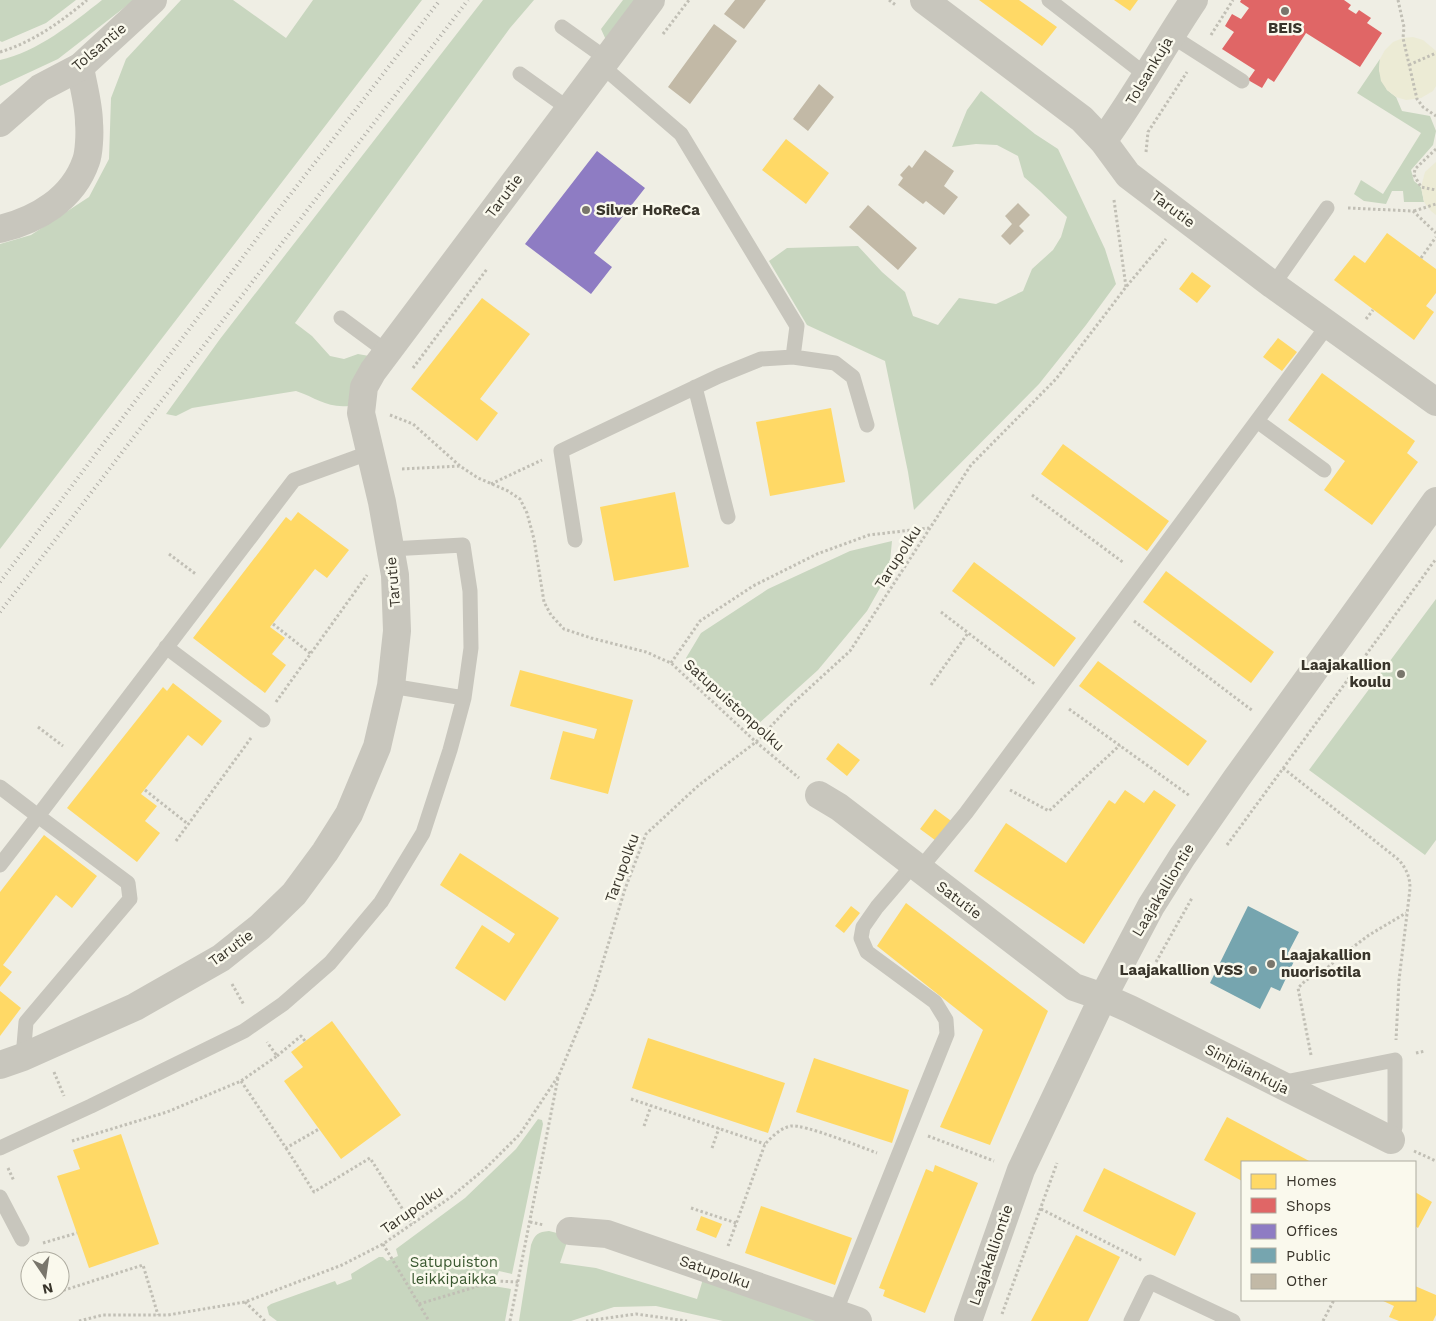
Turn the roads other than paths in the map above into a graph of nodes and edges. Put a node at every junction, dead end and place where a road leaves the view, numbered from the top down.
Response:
1 (153, 0) edge
2 (651, 0) edge
3 (924, 0) edge
4 (1049, 0) edge
5 (1194, 0) edge
6 (562, 27) dead end
7 (1170, 35) junction
8 (604, 62) junction
9 (80, 67) junction
10 (520, 74) dead end
11 (1146, 75) junction
12 (1242, 81) dead end
13 (40, 88) junction
14 (0, 96) edge
15 (569, 109) junction
16 (0, 124) edge
17 (1103, 141) junction
18 (1328, 208) road end
19 (0, 229) edge
20 (1273, 286) junction
21 (341, 318) dead end
22 (1328, 325) junction
23 (387, 352) junction
24 (794, 357) junction
25 (695, 387) junction
26 (1436, 402) edge
27 (1257, 420) junction
28 (867, 425) dead end
29 (371, 452) junction
30 (1324, 470) dead end
31 (1436, 501) edge
32 (728, 517) dead end
33 (576, 540) dead end
34 (390, 549) junction
35 (166, 647) junction
36 (391, 686) junction
37 (464, 698) junction
38 (263, 720) road end
39 (0, 787) edge
40 (819, 795) road end
41 (38, 816) junction
42 (0, 865) edge
43 (916, 868) junction
44 (1103, 997) junction
45 (12, 1061) edge
46 (1277, 1084) junction
47 (1391, 1140) joint
48 (0, 1148) edge
49 (0, 1197) edge
50 (570, 1231) dead end
51 (22, 1239) dead end
52 (846, 1317) edge
53 (968, 1321) edge
54 (1131, 1321) edge
55 (1233, 1321) edge

1 - 9 street, Tolsantie
2 - 8 street, Tarutie
3 - 17 street, Tarutie
4 - 11 lane
5 - 7 street, Tolsankuja
6 - 8 lane
7 - 11 street, Tolsankuja
7 - 12 lane
8 - 15 street, Tarutie
8 - 24 lane
9 - 13 street, Tolsantie
9 - 19 street
10 - 15 lane
11 - 17 street, Tolsankuja
13 - 14 street, Tolsantie
13 - 16 street, Tolsantie
15 - 23 street, Tarutie
17 - 20 street, Tarutie
18 - 20 lane
20 - 22 street, Tarutie
21 - 23 lane
22 - 26 street, Tarutie
22 - 27 lane
23 - 29 street, Tarutie
24 - 25 lane
24 - 28 lane
25 - 32 lane
25 - 33 lane
27 - 30 lane
27 - 43 lane
29 - 34 street, Tarutie
29 - 35 lane
31 - 44 street, Laajakalliontie
34 - 36 street, Tarutie
34 - 37 lane
35 - 38 lane
35 - 41 lane
36 - 37 lane
36 - 45 street, Tarutie
37 - 48 lane
39 - 41 lane
40 - 43 street, Satutie
41 - 42 lane
41 - 45 lane
43 - 44 street, Satutie
43 - 52 lane
44 - 46 street, Sinipiiankuja
44 - 53 street, Laajakalliontie
46 - 47 street, Sinipiiankuja
46 - 47 lane
49 - 51 lane
50 - 52 street, Satupolku
54 - 55 lane

